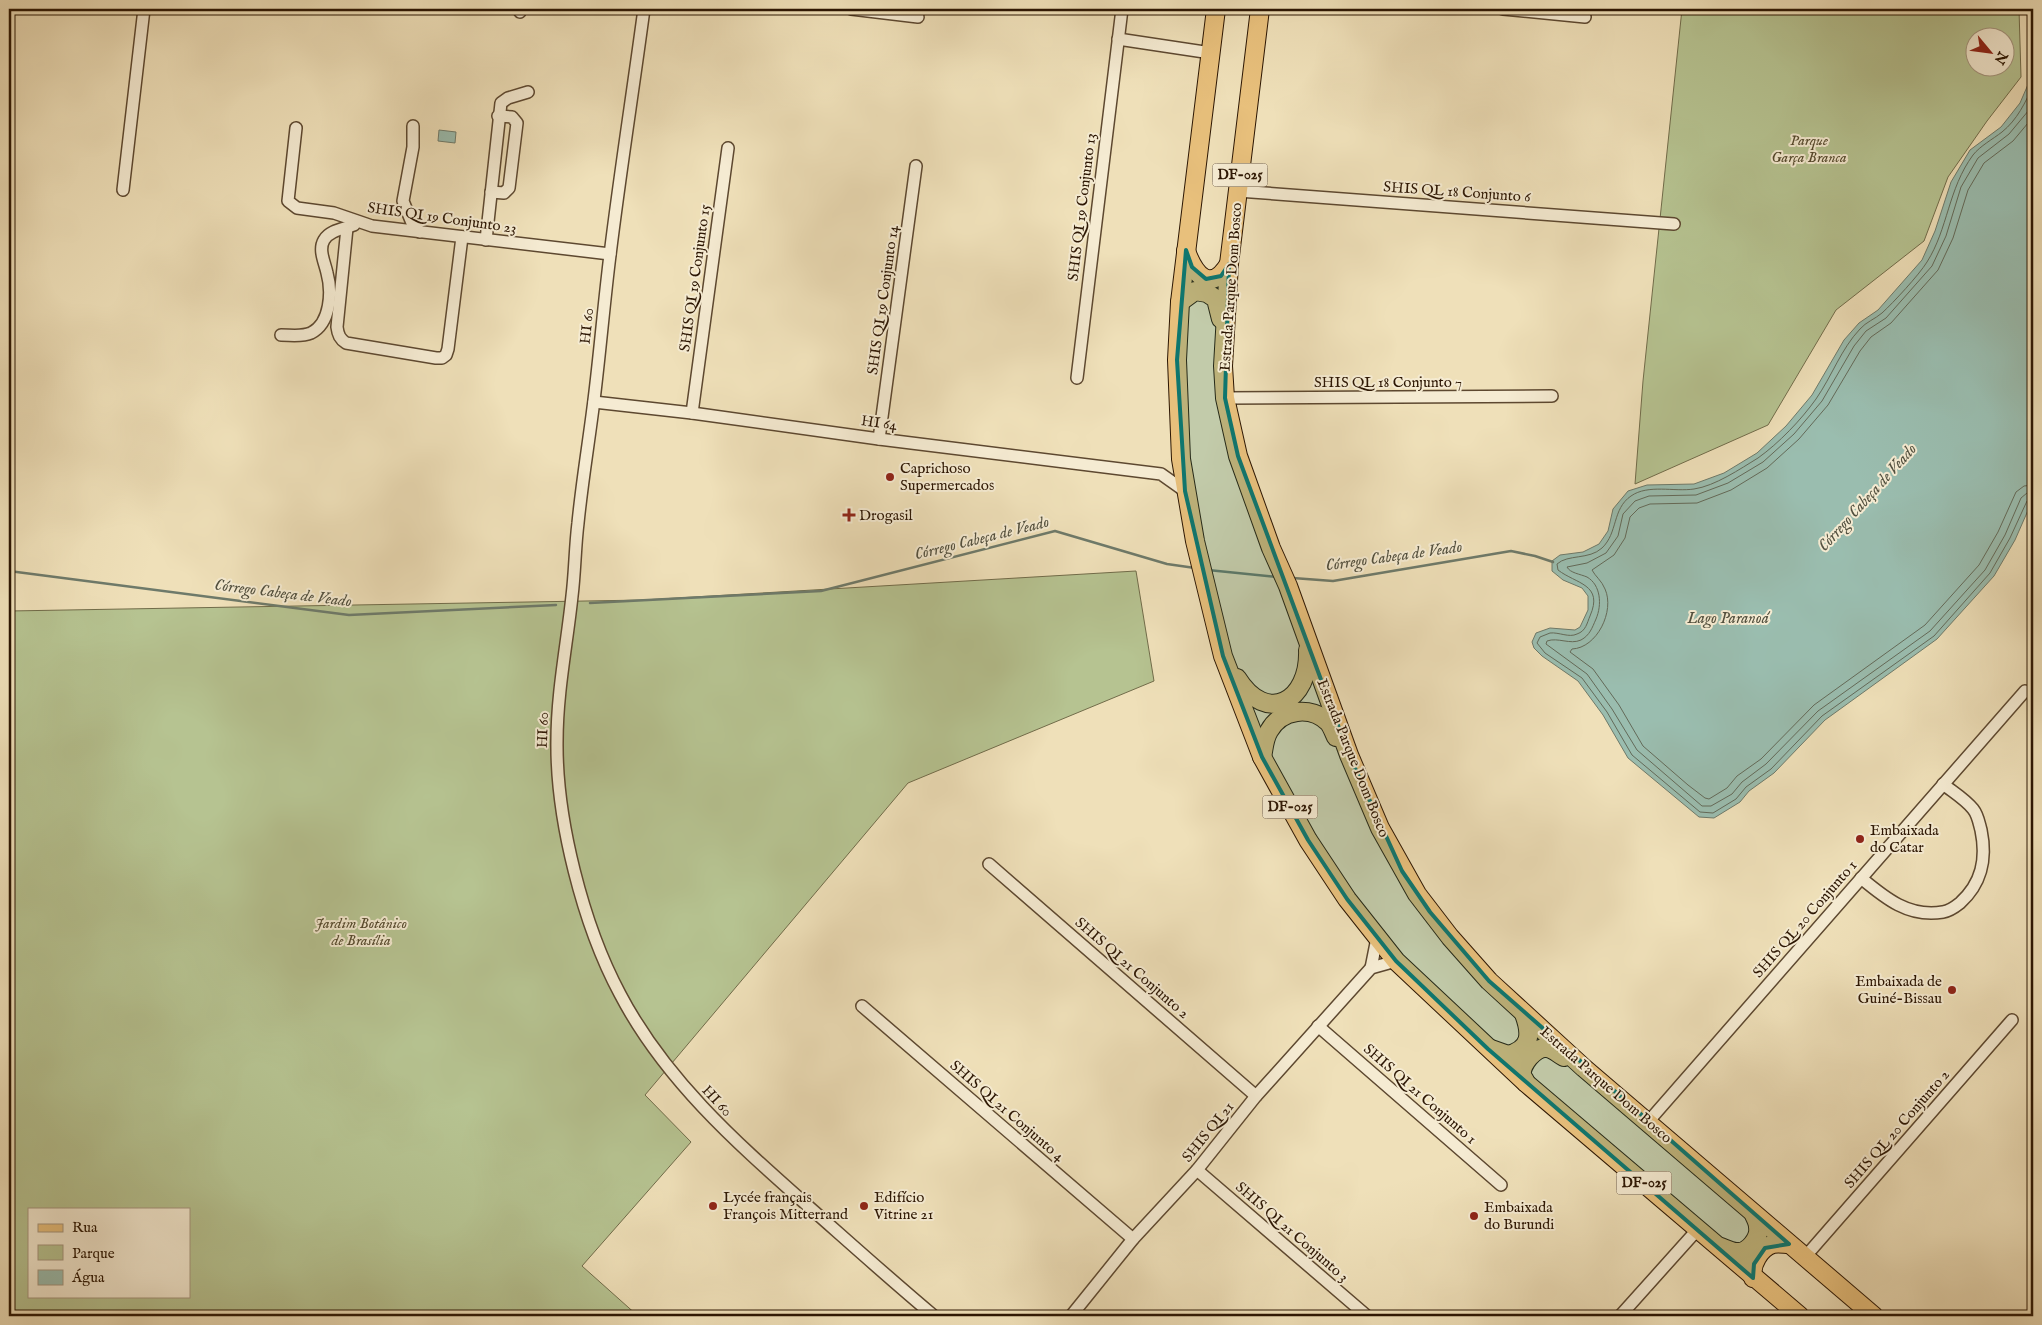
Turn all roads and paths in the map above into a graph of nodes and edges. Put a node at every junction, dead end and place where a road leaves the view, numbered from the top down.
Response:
1 (144, 9) edge
2 (644, 9) edge
3 (851, 9) edge
4 (1122, 9) edge
5 (1216, 9) edge
6 (1260, 9) edge
7 (1504, 9) edge
8 (918, 17) dead end
9 (1585, 17) dead end
10 (1118, 39) junction
11 (1211, 53) junction
12 (528, 92) dead end
13 (498, 116) junction
14 (413, 126) dead end
15 (296, 128) dead end
16 (495, 148) junction
17 (728, 148) dead end
18 (514, 150) junction
19 (916, 166) dead end
20 (123, 190) dead end
21 (1238, 191) junction
22 (491, 192) junction
23 (360, 223) junction
24 (1674, 224) dead end
25 (347, 228) junction
26 (420, 232) junction
27 (462, 237) junction
28 (486, 240) junction
29 (1186, 250) junction
30 (610, 254) junction
31 (1229, 264) junction
32 (1180, 302) junction
33 (281, 335) dead end
34 (1224, 342) junction
35 (1077, 378) dead end
36 (1552, 396) dead end
37 (1224, 398) junction
38 (594, 402) junction
39 (692, 413) junction
40 (879, 438) junction
41 (1181, 459) junction
42 (1160, 474) junction
43 (1185, 491) junction
44 (1307, 641) junction
45 (1223, 656) junction
46 (2025, 691) dead end
47 (1349, 755) junction
48 (1262, 757) junction
49 (1943, 784) junction
50 (989, 864) dead end
51 (1861, 878) junction
52 (1377, 938) junction
53 (1396, 961) junction
54 (1370, 968) junction
55 (862, 1006) dead end
56 (1523, 1013) junction
57 (2012, 1020) dead end
58 (1318, 1026) junction
59 (1488, 1049) junction
60 (1584, 1068) junction
61 (1526, 1083) junction
62 (1256, 1096) junction
63 (1648, 1122) junction
64 (1197, 1170) junction
65 (1502, 1185) dead end
66 (1754, 1215) junction
67 (1701, 1232) junction
68 (1133, 1239) junction
69 (1789, 1244) junction
70 (1806, 1257) junction
71 (1753, 1278) junction
72 (1075, 1315) edge
73 (934, 1316) edge
74 (1367, 1316) edge
75 (1620, 1316) edge
76 (1800, 1316) edge
77 (1874, 1316) edge

1 - 20 street
2 - 30 street, HI 60
3 - 8 street
4 - 10 street, SHIS QI 19 Conjunto 13
5 - 11 main road, DF-025
6 - 21 main road, Estrada Parque Dom Bosco / DF-025
7 - 9 street
10 - 11 street
10 - 35 street, SHIS QI 19 Conjunto 13
11 - 29 main road, DF-025
12 - 13 street
13 - 16 street
13 - 18 street
14 - 26 street
15 - 23 street, SHIS QI 19 Conjunto 23
16 - 18 street
16 - 22 street
17 - 39 street, SHIS QI 19 Conjunto 15
18 - 22 street
19 - 40 street, SHIS QI 19 Conjunto 14
21 - 24 street, SHIS QL 18 Conjunto 6
21 - 31 main road, Estrada Parque Dom Bosco / DF-025
22 - 28 street
23 - 25 street
23 - 26 street, SHIS QI 19 Conjunto 23
25 - 27 street
25 - 33 street
26 - 27 street, SHIS QI 19 Conjunto 23
27 - 28 street, SHIS QI 19 Conjunto 23
28 - 30 street, SHIS QI 19 Conjunto 23
29 - 31 main road
29 - 32 main road, DF-025
30 - 38 street, HI 60
31 - 34 main road, Estrada Parque Dom Bosco / DF-025
32 - 34 main road
32 - 41 main road, DF-025
34 - 37 main road, Estrada Parque Dom Bosco / DF-025
36 - 37 street, SHIS QL 18 Conjunto 7
37 - 44 main road, Estrada Parque Dom Bosco / DF-025
38 - 39 street, HI 64
38 - 73 street, HI 60
39 - 40 street, HI 64
40 - 42 street, HI 64
41 - 42 street
41 - 43 main road, DF-025
42 - 43 street, HI 64
43 - 45 main road, DF-025
44 - 45 main road
44 - 47 main road, Estrada Parque Dom Bosco / DF-025
45 - 48 main road, DF-025
46 - 49 street, SHIS QL 20 Conjunto 1
47 - 48 main road
47 - 56 main road, Estrada Parque Dom Bosco / DF-025
48 - 52 main road, DF-025
49 - 51 street, SHIS QL 20 Conjunto 1
49 - 51 street
50 - 62 street, SHIS QI 21 Conjunto 2
51 - 63 street, SHIS QL 20 Conjunto 1
52 - 53 main road, DF-025
52 - 54 street, SHIS QI 21
53 - 54 street
53 - 59 main road, DF-025
54 - 58 street, SHIS QI 21
55 - 68 street, SHIS QI 21 Conjunto 4
56 - 59 main road
56 - 60 main road, Estrada Parque Dom Bosco / DF-025
57 - 70 street, SHIS QL 20 Conjunto 2
58 - 62 street, SHIS QI 21
58 - 65 street, SHIS QI 21 Conjunto 1
59 - 61 main road, DF-025
60 - 61 main road
60 - 63 main road, Estrada Parque Dom Bosco / DF-025
61 - 67 main road, DF-025
62 - 64 street, SHIS QI 21
63 - 66 main road, Estrada Parque Dom Bosco / DF-025
64 - 68 street, SHIS QI 21
64 - 74 street, SHIS QI 21 Conjunto 3
66 - 67 main road
66 - 69 main road, Estrada Parque Dom Bosco / DF-025
67 - 71 main road, DF-025
67 - 75 street
68 - 72 street, SHIS QI 21
69 - 70 main road, Estrada Parque Dom Bosco / DF-025
69 - 71 main road
70 - 77 main road, Estrada Parque Dom Bosco / DF-025
71 - 76 main road, DF-025

